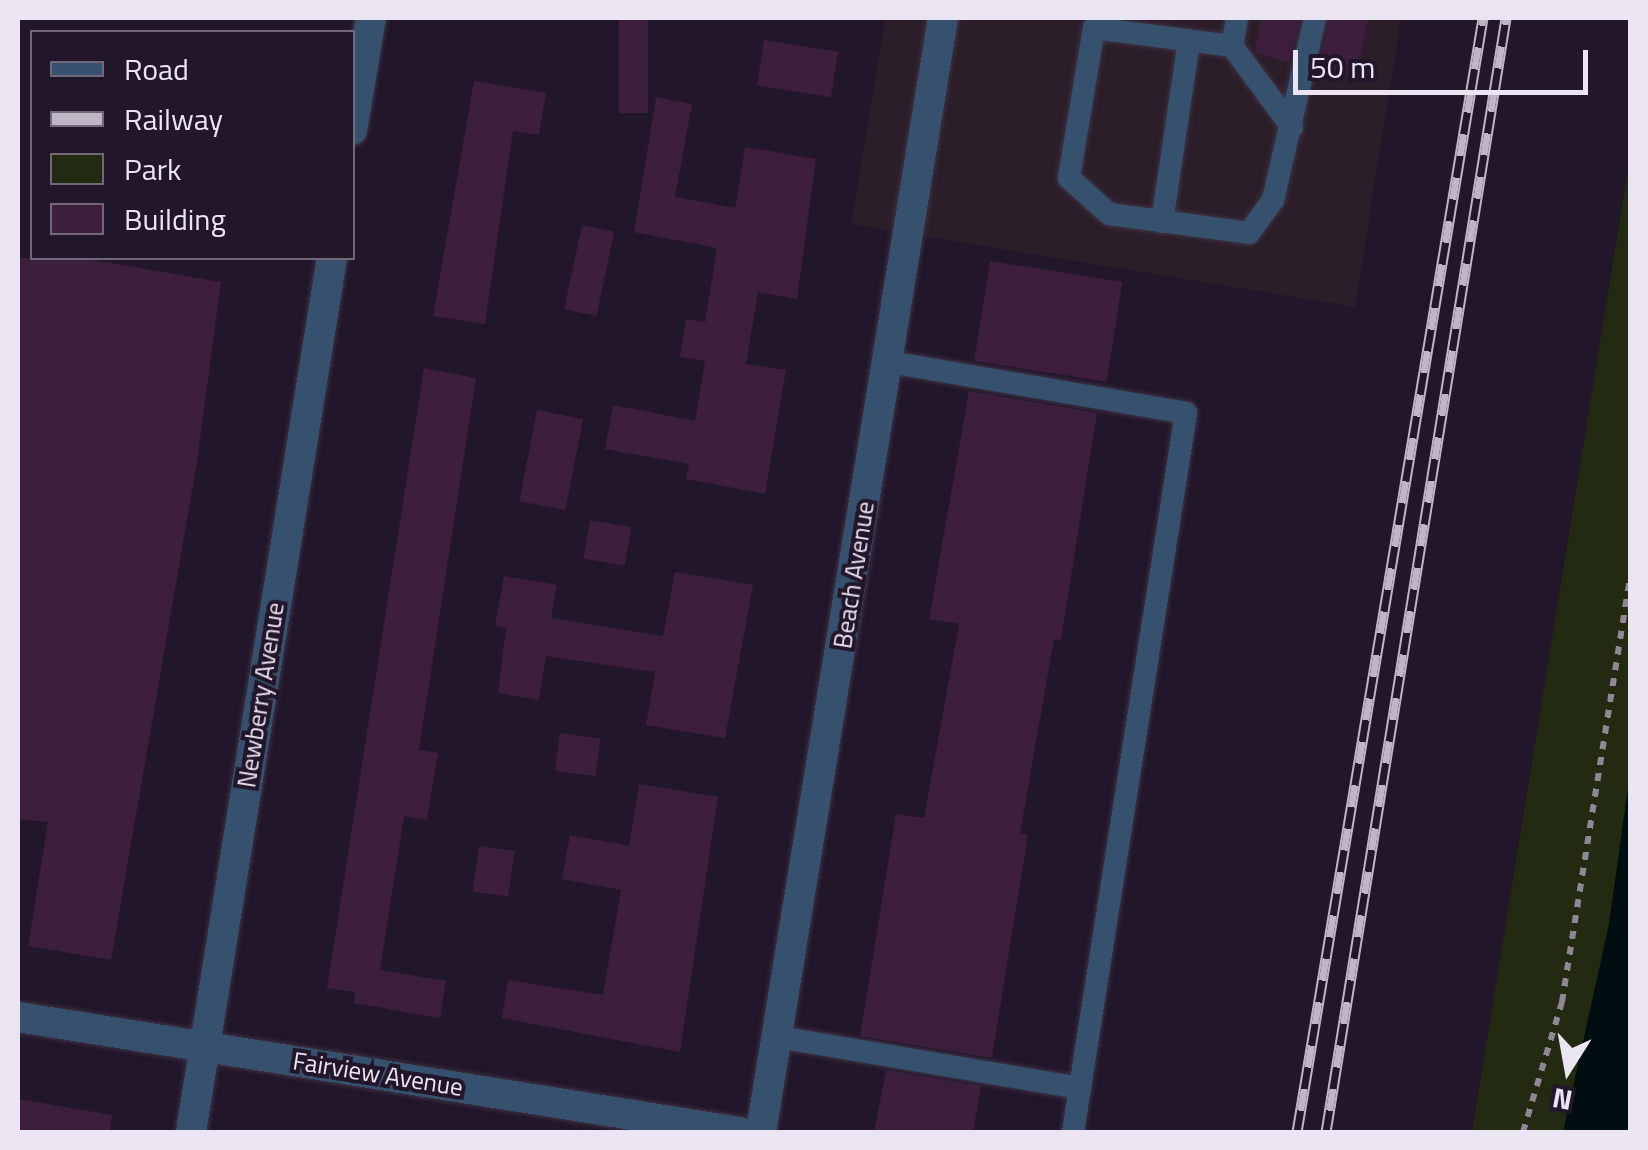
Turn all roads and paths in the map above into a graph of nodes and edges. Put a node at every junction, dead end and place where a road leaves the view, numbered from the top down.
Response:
1 (370, 18) edge
2 (943, 18) edge
3 (1237, 18) edge
4 (1315, 18) edge
5 (1189, 41) junction
6 (1232, 46) junction
7 (355, 111) edge
8 (1292, 127) junction
9 (1162, 222) junction
10 (332, 260) edge
11 (888, 362) junction
12 (1630, 576) edge
13 (18, 1017) edge
14 (778, 1037) junction
15 (204, 1047) junction
16 (1080, 1088) junction
17 (191, 1132) edge
18 (739, 1132) edge
19 (761, 1132) edge
20 (1073, 1132) edge
21 (1524, 1132) edge

1 - 7 street
2 - 11 street, Beach Avenue
3 - 6 lane
4 - 8 lane
5 - 6 lane
5 - 9 lane
5 - 9 lane
6 - 8 lane
8 - 9 lane
10 - 15 street, Newberry Avenue
11 - 14 street, Beach Avenue
11 - 16 lane
12 - 21 path
13 - 15 street, Fairview Avenue
14 - 16 lane
14 - 19 street, Beach Avenue
15 - 17 street, Newberry Avenue
15 - 18 street, Fairview Avenue
16 - 20 lane

